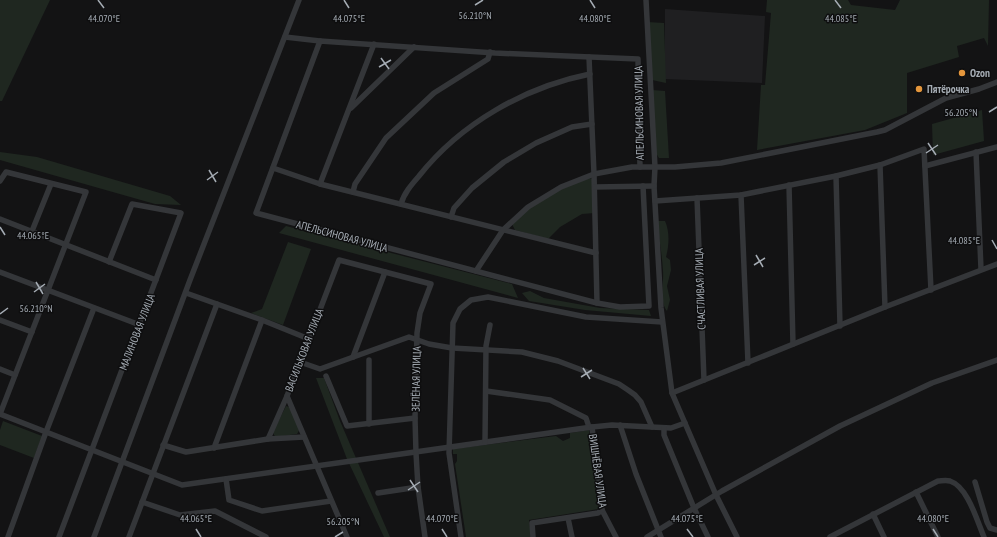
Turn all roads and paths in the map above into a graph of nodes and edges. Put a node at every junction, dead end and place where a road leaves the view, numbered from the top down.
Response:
1 (299, 0) edge
2 (646, 0) edge
3 (285, 37) junction
4 (320, 41) junction
5 (374, 44) junction
6 (414, 47) junction
7 (490, 52) junction
8 (590, 57) junction
9 (590, 74) junction
10 (997, 82) edge
11 (350, 109) junction
12 (592, 124) junction
13 (997, 147) edge
14 (976, 152) junction
15 (880, 165) junction
16 (925, 166) junction
17 (640, 167) junction
18 (655, 167) junction
19 (273, 168) junction
20 (594, 174) junction
21 (836, 176) junction
22 (0, 181) edge
23 (51, 184) junction
24 (320, 184) junction
25 (789, 185) junction
26 (643, 186) junction
27 (654, 186) junction
28 (595, 187) junction
29 (353, 192) junction
30 (740, 195) junction
31 (697, 198) junction
32 (655, 201) junction
33 (402, 204) junction
34 (451, 217) junction
35 (0, 219) edge
36 (503, 230) junction
37 (32, 231) junction
38 (65, 245) junction
39 (596, 253) junction
40 (109, 262) junction
41 (997, 264) edge
42 (981, 269) junction
43 (476, 271) junction
44 (0, 272) edge
45 (385, 272) junction
46 (156, 280) junction
47 (931, 290) junction
48 (48, 291) junction
49 (186, 293) junction
50 (597, 303) junction
51 (217, 304) junction
52 (885, 307) junction
53 (94, 308) junction
54 (0, 320) edge
55 (262, 320) junction
56 (662, 322) junction
57 (140, 325) junction
58 (490, 325) dead end
59 (840, 326) junction
60 (32, 332) junction
61 (308, 339) junction
62 (417, 339) junction
63 (793, 344) junction
64 (452, 348) junction
65 (486, 350) junction
66 (353, 357) junction
67 (369, 360) dead end
68 (997, 360) edge
69 (300, 362) junction
70 (748, 363) junction
71 (0, 369) edge
72 (15, 375) junction
73 (326, 376) dead end
74 (704, 380) junction
75 (486, 391) junction
76 (672, 393) junction
77 (287, 396) junction
78 (0, 414) edge
79 (415, 418) junction
80 (685, 423) junction
81 (369, 424) junction
82 (620, 425) junction
83 (590, 427) junction
84 (652, 427) junction
85 (664, 428) junction
86 (46, 432) junction
87 (304, 437) junction
88 (268, 439) junction
89 (485, 442) junction
90 (163, 445) junction
91 (449, 447) junction
92 (214, 448) junction
93 (92, 450) junction
94 (416, 453) junction
95 (122, 463) junction
96 (316, 466) junction
97 (153, 474) junction
98 (226, 479) junction
99 (975, 482) dead end
100 (418, 487) junction
101 (916, 492) junction
102 (378, 493) dead end
103 (716, 495) junction
104 (331, 501) junction
105 (142, 502) junction
106 (694, 508) junction
107 (602, 510) junction
108 (873, 514) junction
109 (568, 518) junction
110 (658, 530) junction
111 (997, 530) edge
112 (8, 537) edge
113 (59, 537) edge
114 (94, 537) edge
115 (129, 537) edge
116 (266, 537) edge
117 (347, 537) edge
118 (425, 537) edge
119 (461, 537) edge
120 (533, 537) edge
121 (572, 537) edge
122 (616, 537) edge
123 (647, 537) edge
124 (661, 537) edge
125 (708, 537) edge
126 (737, 537) edge
127 (830, 537) edge
128 (884, 537) edge
129 (938, 537) edge
130 (984, 537) edge

1 - 3 street
2 - 18 street
3 - 4 street
3 - 49 street
4 - 5 street, АПЕЛЬСИНОВАЯ УЛИЦА
4 - 19 street, АПЕЛЬСИНОВАЯ УЛИЦА
5 - 6 street, АПЕЛЬСИНОВАЯ УЛИЦА
5 - 11 street
6 - 7 street, АПЕЛЬСИНОВАЯ УЛИЦА
6 - 11 street
7 - 8 street, АПЕЛЬСИНОВАЯ УЛИЦА
7 - 29 street
8 - 9 street
8 - 17 street, АПЕЛЬСИНОВАЯ УЛИЦА
9 - 12 street
9 - 33 street
10 - 18 street, АПЕЛЬСИНОВАЯ УЛИЦА
11 - 24 street
12 - 20 street
12 - 34 street
13 - 14 street
14 - 16 street
14 - 42 street
15 - 16 street
15 - 21 street
15 - 52 street
16 - 47 street
17 - 18 street, АПЕЛЬСИНОВАЯ УЛИЦА
17 - 20 street, АПЕЛЬСИНОВАЯ УЛИЦА
18 - 27 street
19 - 24 street
19 - 43 street, АПЕЛЬСИНОВАЯ УЛИЦА
20 - 28 street
20 - 36 street, АПЕЛЬСИНОВАЯ УЛИЦА
21 - 25 street
21 - 59 street
22 - 23 street
23 - 37 street
23 - 38 street
24 - 29 street
25 - 30 street
25 - 63 street
26 - 27 street
26 - 28 street
26 - 50 street, АПЕЛЬСИНОВАЯ УЛИЦА
27 - 32 street
28 - 39 street
29 - 33 street
30 - 31 street
30 - 70 street
31 - 32 street
31 - 74 street, СЧАСТЛИВАЯ УЛИЦА
32 - 56 street
33 - 34 street
34 - 36 street
35 - 37 street
36 - 39 street
36 - 43 street, АПЕЛЬСИНОВАЯ УЛИЦА
37 - 38 street
38 - 40 street
38 - 48 street
39 - 50 street
40 - 46 street
40 - 46 street, МАЛИНОВАЯ УЛИЦА
41 - 42 street
42 - 47 street
43 - 50 street, АПЕЛЬСИНОВАЯ УЛИЦА
44 - 48 street
45 - 61 street, ВАСИЛЬКОВАЯ УЛИЦА
45 - 62 street
45 - 66 street
46 - 57 street, МАЛИНОВАЯ УЛИЦА
47 - 52 street
48 - 53 street
48 - 60 street
49 - 51 street
49 - 95 street
51 - 55 street
51 - 90 street
52 - 59 street
53 - 57 street
53 - 86 street
54 - 60 street
55 - 61 street
55 - 92 street
56 - 64 street
56 - 76 street
57 - 93 street, МАЛИНОВАЯ УЛИЦА
58 - 65 street
59 - 63 street
60 - 72 street
61 - 69 street, ВАСИЛЬКОВАЯ УЛИЦА
62 - 64 street
62 - 66 street
62 - 79 street, ЗЕЛЁНАЯ УЛИЦА
63 - 70 street
64 - 65 street
64 - 91 street
65 - 75 street
65 - 84 street
66 - 69 street
67 - 81 street
68 - 103 street
69 - 77 street, ВАСИЛЬКОВАЯ УЛИЦА
70 - 74 street
71 - 72 street
72 - 78 street
73 - 81 street, ЗЕЛЁНАЯ УЛИЦА
74 - 76 street
75 - 83 street, ВИШНЁВАЯ УЛИЦА
75 - 89 street
76 - 80 street
77 - 87 street
77 - 88 street, ВАСИЛЬКОВАЯ УЛИЦА
78 - 86 street, ВИШНЁВАЯ УЛИЦА
79 - 81 street, ЗЕЛЁНАЯ УЛИЦА
79 - 94 street, ЗЕЛЁНАЯ УЛИЦА
80 - 85 street, ВИШНЁВАЯ УЛИЦА
80 - 103 street
82 - 83 street, ВИШНЁВАЯ УЛИЦА
82 - 84 street, ВИШНЁВАЯ УЛИЦА
82 - 110 street
83 - 89 street, ВИШНЁВАЯ УЛИЦА
83 - 107 street, ВИШНЁВАЯ УЛИЦА
84 - 85 street, ВИШНЁВАЯ УЛИЦА
85 - 106 street
86 - 93 street, ВИШНЁВАЯ УЛИЦА
86 - 112 street
87 - 88 street
87 - 96 street
88 - 92 street
89 - 91 street, ВИШНЁВАЯ УЛИЦА
90 - 92 street
90 - 97 street
91 - 94 street, ВИШНЁВАЯ УЛИЦА
91 - 119 street
93 - 95 street, ВИШНЁВАЯ УЛИЦА
93 - 113 street, МАЛИНОВАЯ УЛИЦА
94 - 96 street, ВИШНЁВАЯ УЛИЦА
94 - 100 street, ЗЕЛЁНАЯ УЛИЦА
95 - 97 street, ВИШНЁВАЯ УЛИЦА
95 - 114 street
96 - 98 street, ВИШНЁВАЯ УЛИЦА
96 - 104 street
97 - 98 street, ВИШНЁВАЯ УЛИЦА
97 - 105 street
98 - 104 street
99 - 111 street
100 - 102 street
100 - 118 street, ЗЕЛЁНАЯ УЛИЦА
101 - 108 street
101 - 129 street
101 - 130 street
103 - 106 street
103 - 126 street
104 - 117 street
105 - 115 street
105 - 116 street
106 - 110 street
106 - 125 street
107 - 109 street
107 - 122 street, ВИШНЁВАЯ УЛИЦА
108 - 127 street
108 - 128 street
109 - 120 street
109 - 121 street
110 - 123 street
110 - 124 street

